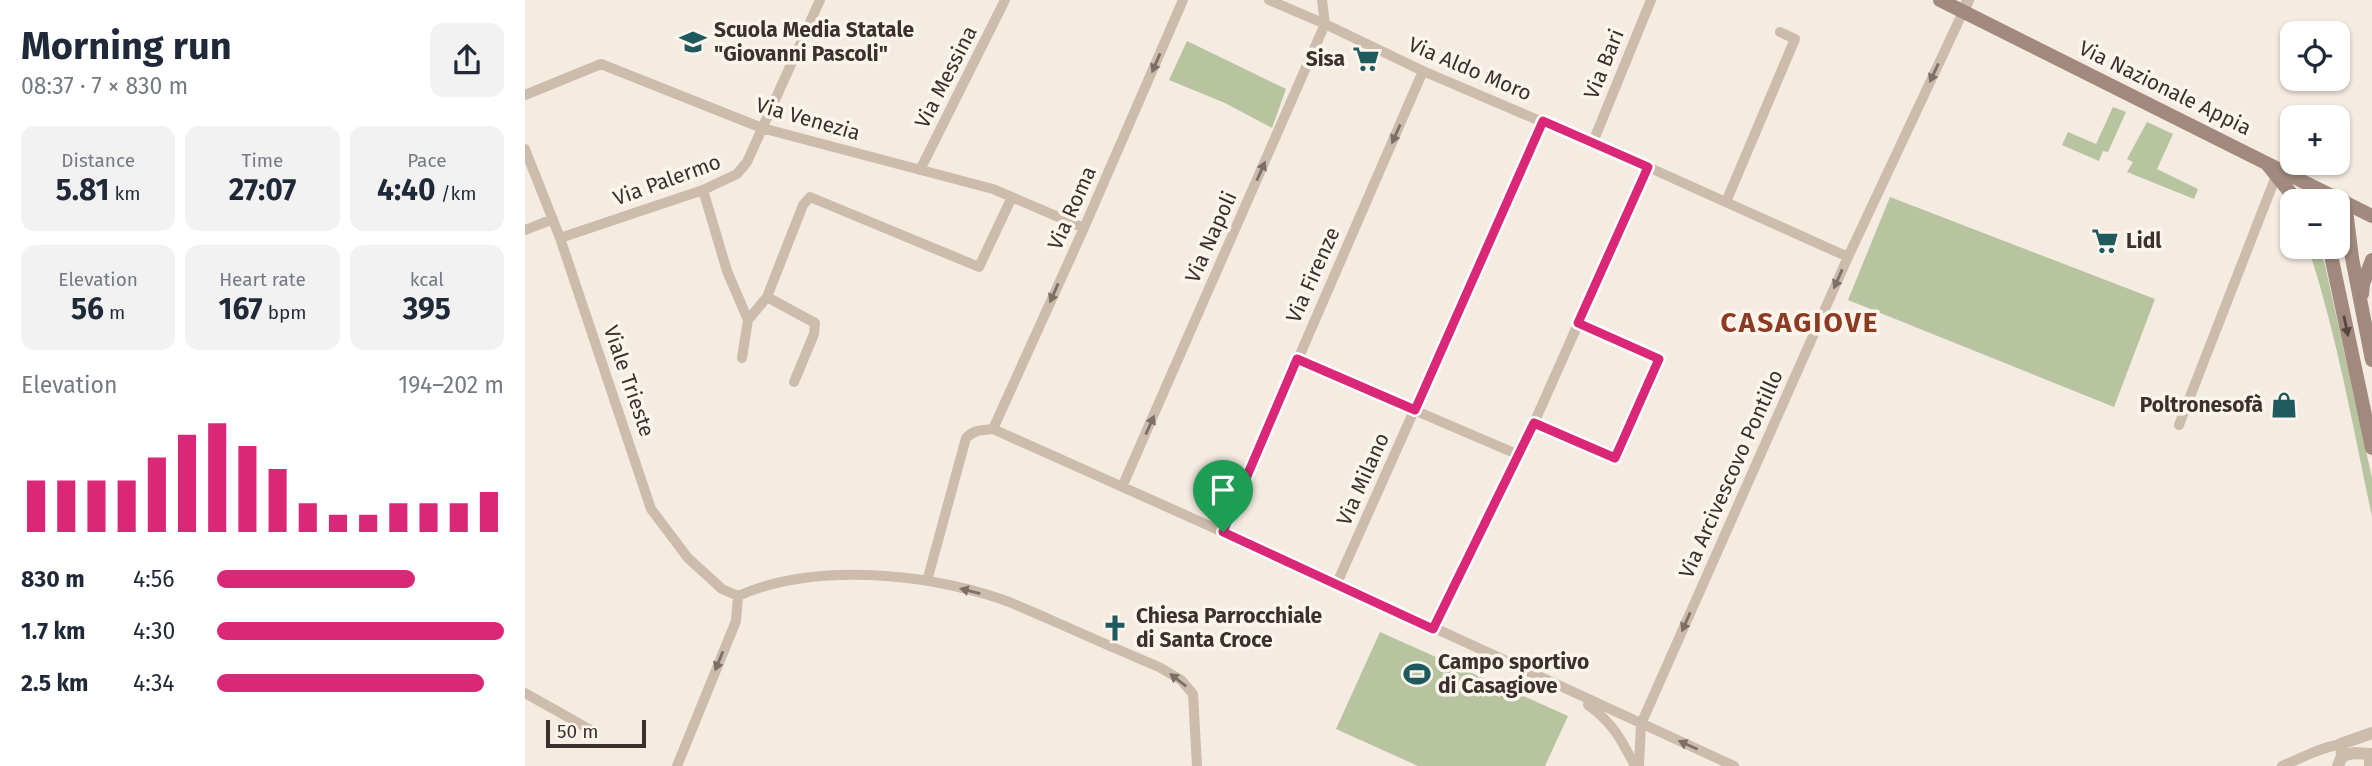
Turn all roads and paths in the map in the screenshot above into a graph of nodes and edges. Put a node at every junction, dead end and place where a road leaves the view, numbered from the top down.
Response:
1 (820, 0) edge
2 (1006, 0) edge
3 (1182, 0) edge
4 (1269, 0) edge
5 (1322, 0) edge
6 (1651, 0) edge
7 (1940, 0) edge
8 (1966, 6) edge
9 (1325, 24) junction
10 (1780, 32) dead end
11 (1423, 71) junction
12 (525, 95) edge
13 (1543, 121) junction
14 (762, 128) junction
15 (1593, 142) junction
16 (525, 149) edge
17 (1648, 167) junction
18 (921, 170) junction
19 (2278, 172) junction
20 (2289, 189) edge
21 (2308, 189) edge
22 (703, 190) junction
23 (1011, 197) junction
24 (1726, 202) junction
25 (2350, 210) edge
26 (2372, 216) edge
27 (553, 219) junction
28 (1084, 228) junction
29 (525, 230) edge
30 (560, 238) junction
31 (2350, 249) edge
32 (1848, 257) junction
33 (2332, 259) edge
34 (2372, 260) edge
35 (767, 297) junction
36 (2361, 306) junction
37 (748, 320) junction
38 (1578, 323) junction
39 (742, 358) dead end
40 (1297, 359) junction
41 (2372, 360) edge
42 (794, 382) dead end
43 (1415, 410) junction
44 (1534, 423) junction
45 (2179, 425) dead end
46 (993, 429) junction
47 (2372, 448) edge
48 (1519, 455) junction
49 (1122, 487) junction
50 (1223, 532) junction
51 (927, 580) junction
52 (1336, 583) junction
53 (738, 596) junction
54 (1433, 629) junction
55 (525, 693) edge
56 (1572, 693) junction
57 (1641, 724) junction
58 (589, 729) dead end
59 (2372, 733) edge
60 (2344, 755) edge
61 (2370, 755) edge
62 (677, 766) edge
63 (1197, 766) edge
64 (1637, 766) edge
65 (1734, 766) edge
66 (2282, 766) edge

1 - 14 street, Via Palermo
2 - 18 street, Via Messina
3 -> 28 street, Via Roma
4 - 9 street, Via Aldo Moro
5 - 9 street
6 - 15 street, Via Bari
7 - 8 main road, Via Nazionale Appia
8 - 19 main road, Via Nazionale Appia
8 -> 32 street, Via Arcivescovo Pontillo
9 - 11 street, Via Aldo Moro
49 -> 9 street, Via Napoli
10 - 24 street
11 - 13 street, Via Aldo Moro
11 -> 40 street, Via Firenze
12 - 14 street, Via Venezia
13 - 15 street, Via Aldo Moro
13 - 43 street, Via Milano
14 - 18 street, Via Venezia
14 - 22 street, Via Palermo
15 - 17 street, Via Aldo Moro
16 - 27 street, Viale Trieste
17 - 24 street, Via Aldo Moro
17 - 38 street
18 - 23 street, Via Venezia
19 - 20 main road
19 - 21 main road, Via Nazionale Appia
19 - 45 street
22 - 30 street, Via Palermo
22 - 37 street
23 - 28 street, Via Venezia
23 - 35 street
24 - 32 street, Via Aldo Moro
25 - 26 main road, Via Nazionale Appia
27 - 29 street
27 - 30 street, Viale Trieste
28 -> 46 street, Via Roma
30 - 53 street, Viale Trieste
31 - 36 main road
32 -> 57 street, Via Arcivescovo Pontillo
33 -> 47 main road
34 - 36 main road
35 - 37 street
35 - 42 street
36 - 41 main road
37 - 39 street
38 - 44 street
38 - 44 street
40 - 43 street
40 - 50 street, Via Firenze
43 - 48 street
43 - 52 street, Via Milano
44 - 48 street
46 - 49 street
46 - 51 street
48 - 54 street
49 - 50 street
50 - 52 street
51 - 53 street
63 -> 51 street
52 - 54 street
53 -> 62 street
54 - 56 street
55 - 58 street
56 - 57 street
56 - 64 street
57 - 64 street
65 -> 57 street
59 - 60 street
60 - 61 street
60 - 66 street

